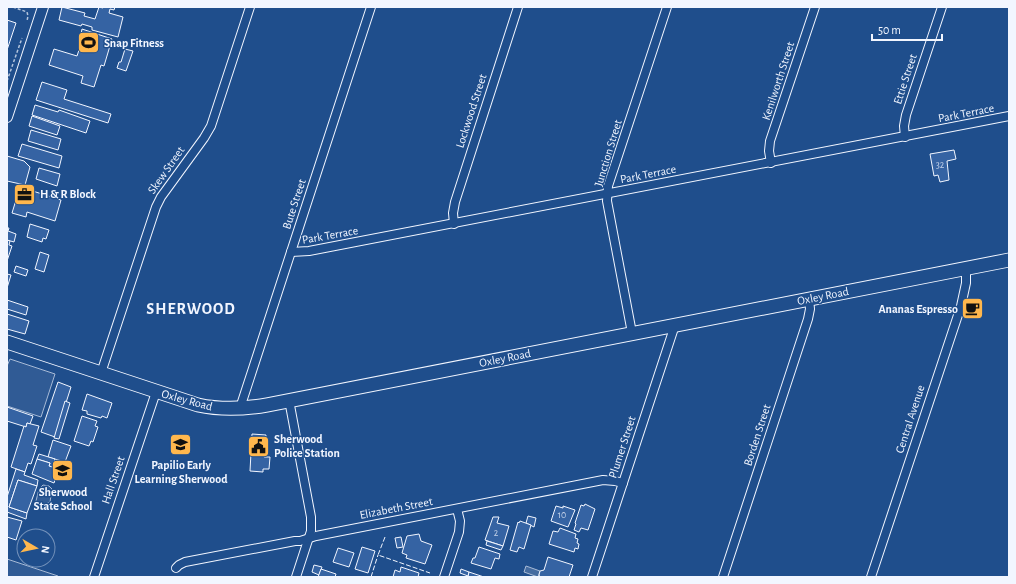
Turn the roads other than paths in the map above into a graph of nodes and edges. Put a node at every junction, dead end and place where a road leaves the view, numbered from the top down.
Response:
1 (43, 7) edge
2 (250, 7) edge
3 (371, 7) edge
4 (518, 7) edge
5 (667, 7) edge
6 (815, 7) edge
7 (942, 7) edge
8 (1009, 116) edge
9 (7, 117) edge
10 (906, 137) junction
11 (771, 163) junction
12 (608, 194) junction
13 (454, 224) junction
14 (291, 252) junction
15 (1009, 260) edge
16 (966, 268) junction
17 (809, 299) junction
18 (676, 325) junction
19 (632, 333) junction
20 (7, 342) edge
21 (101, 373) junction
22 (156, 392) junction
23 (288, 400) junction
24 (240, 408) junction
25 (623, 483) junction
26 (457, 509) junction
27 (308, 539) junction
28 (176, 568) dead end
29 (94, 577) edge
30 (296, 577) edge
31 (444, 577) edge
32 (592, 577) edge
33 (723, 577) edge
34 (871, 577) edge

1 - 9 street
2 - 21 street, Skew Street
3 - 14 street, Bute Street
4 - 13 street, Lockwood Street
5 - 12 street, Junction Street
6 - 11 street, Kenilworth Street
7 - 10 street, Ettie Street
8 - 10 street, Park Terrace
10 - 11 street, Park Terrace
11 - 12 street, Park Terrace
12 - 13 street, Park Terrace
12 - 19 street, Junction Street
13 - 14 street, Park Terrace
14 - 24 street, Bute Street
15 - 16 main road, Oxley Road
16 - 17 main road, Oxley Road
16 - 34 street, Central Avenue
17 - 18 main road, Oxley Road
17 - 33 street, Borden Street
18 - 19 main road, Oxley Road
18 - 25 street, Plumer Street
19 - 23 main road, Oxley Road
20 - 21 main road, Oxley Road
21 - 22 main road, Oxley Road
22 - 24 main road, Oxley Road
22 - 29 street, Hall Street
23 - 24 main road, Oxley Road
23 - 27 street
25 - 26 street, Elizabeth Street
25 - 32 street, Plumer Street
26 - 27 street, Elizabeth Street
26 - 31 street
27 - 28 street, Elizabeth Street
27 - 30 street

